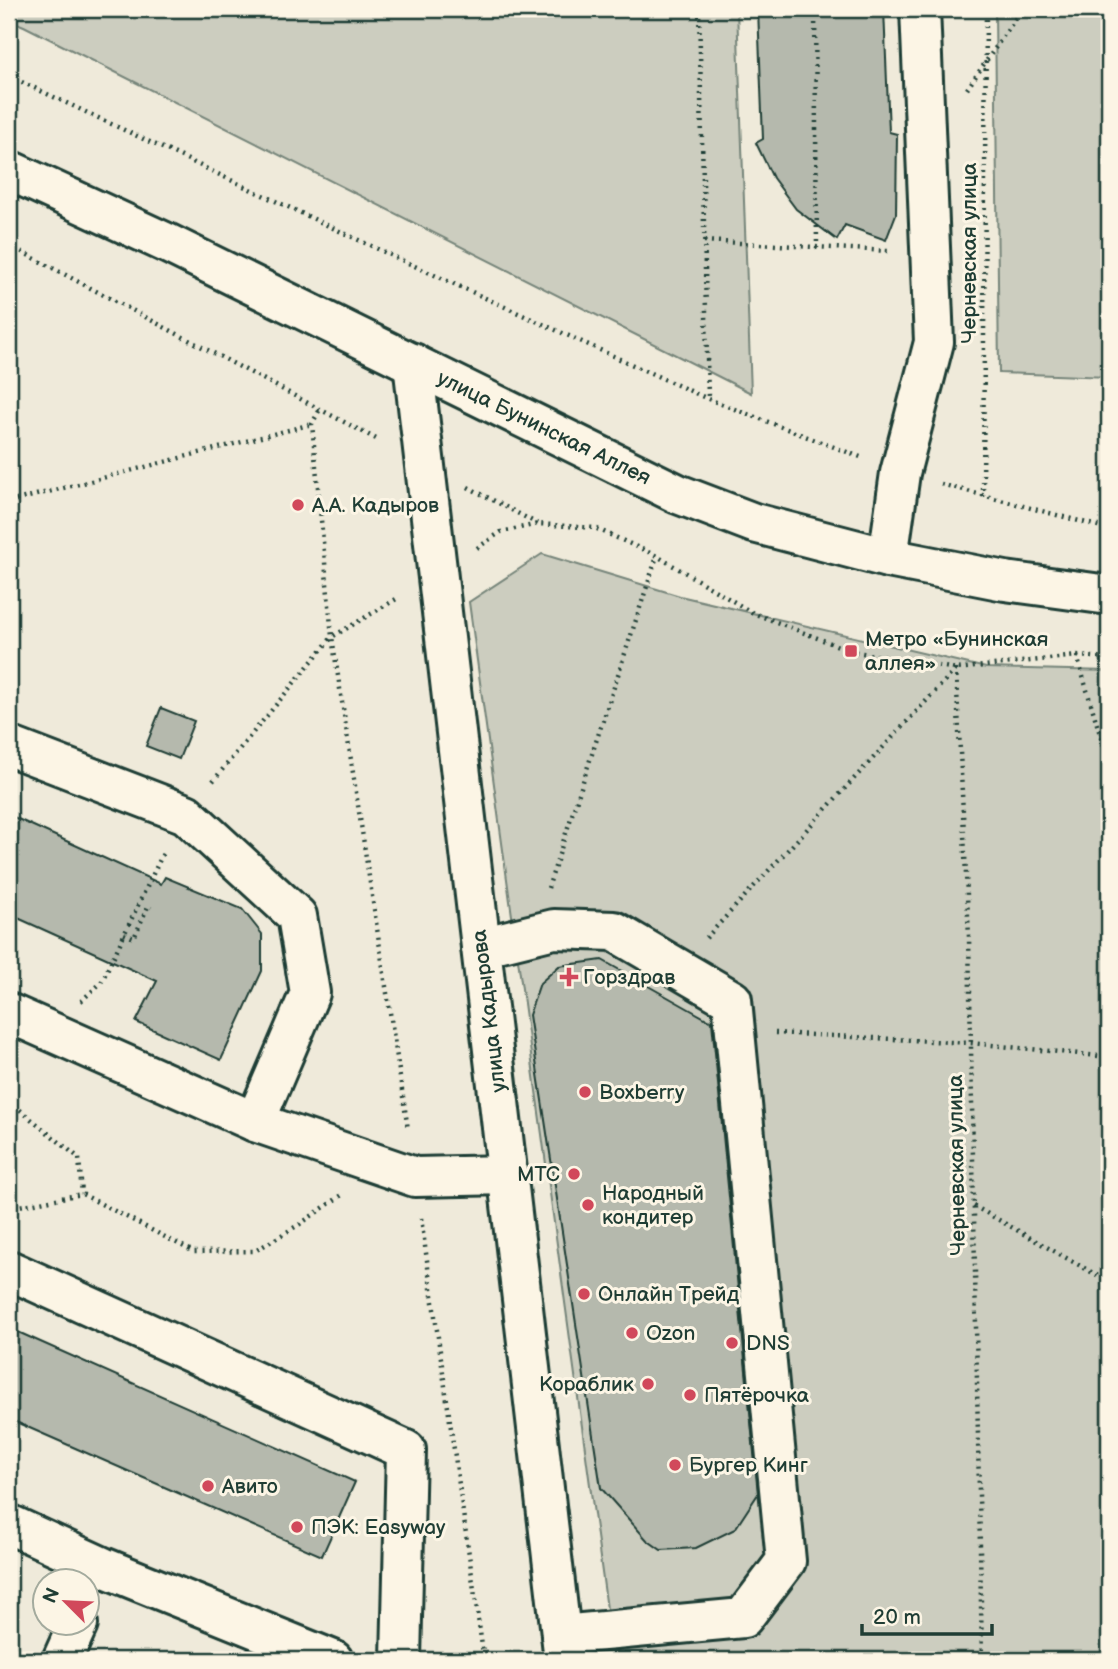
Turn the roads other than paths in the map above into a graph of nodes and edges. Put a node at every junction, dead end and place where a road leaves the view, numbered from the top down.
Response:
1 (920, 9) edge
2 (9, 170) edge
3 (413, 363) junction
4 (888, 558) junction
5 (1109, 594) edge
6 (9, 746) edge
7 (481, 947) junction
8 (16, 1016) edge
9 (255, 1122) junction
10 (508, 1175) junction
11 (9, 1270) edge
12 (9, 1524) edge
13 (103, 1567) joint
14 (72, 1638) edge
15 (562, 1647) edge
16 (62, 1660) edge
17 (333, 1660) edge
18 (401, 1660) edge

1 - 4 street
2 - 3 street, улица Бунинская Аллея
3 - 4 street, улица Бунинская Аллея
3 - 7 street, улица Кадырова
4 - 5 street, улица Бунинская Аллея
6 - 9 street
7 - 10 street, улица Кадырова
7 - 15 street
8 - 9 street
9 - 10 street
10 - 15 street, улица Кадырова
11 - 18 street
12 - 13 street
13 - 17 street
14 - 16 street

